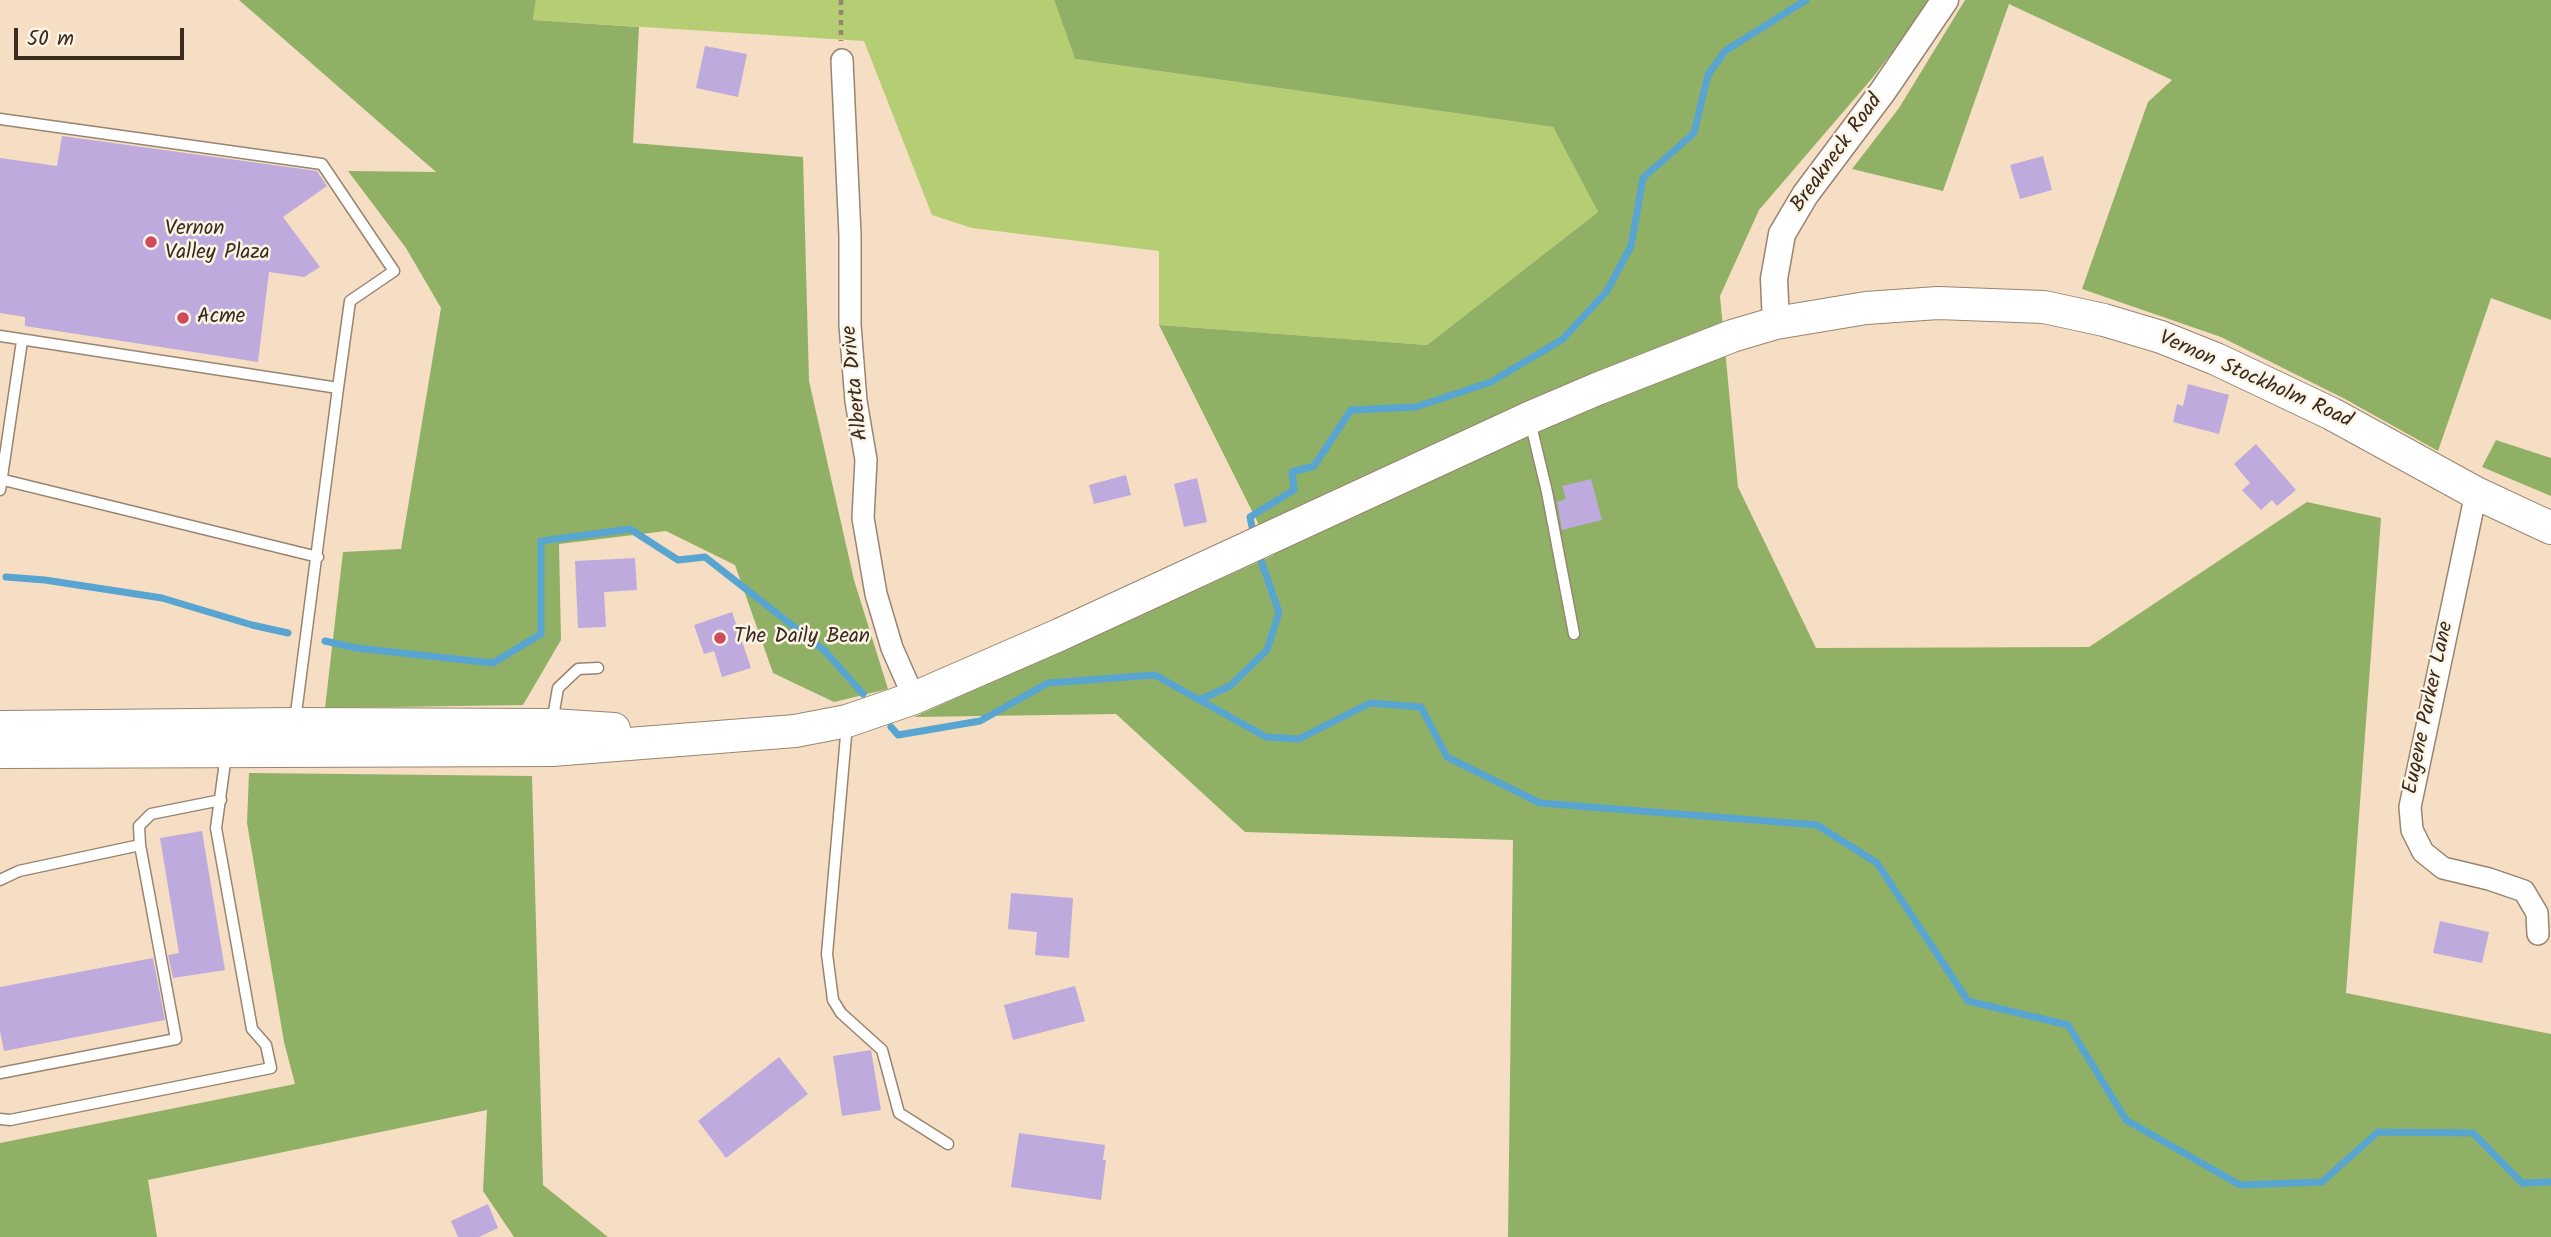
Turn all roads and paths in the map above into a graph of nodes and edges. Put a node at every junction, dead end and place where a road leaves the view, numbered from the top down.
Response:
1 (841, 0) edge
2 (1945, 0) edge
3 (842, 60) joint
4 (0, 119) edge
5 (1776, 323) junction
6 (0, 336) edge
7 (22, 341) junction
8 (338, 388) junction
9 (1529, 418) junction
10 (1, 483) edge
11 (2476, 492) junction
12 (2551, 528) edge
13 (318, 557) junction
14 (1574, 634) dead end
15 (598, 668) dead end
16 (914, 698) junction
17 (847, 721) junction
18 (295, 724) junction
19 (0, 727) edge
20 (552, 738) junction
21 (226, 751) junction
22 (0, 752) edge
23 (221, 800) junction
24 (140, 845) junction
25 (0, 880) edge
26 (2538, 934) dead end
27 (0, 1073) edge
28 (0, 1119) edge
29 (948, 1144) dead end

1 - 3 path
2 - 5 street, Breakneck Road
3 - 16 street, Alberta Drive
4 - 8 lane
5 - 9 main road, Vernon Stockholm Road
5 - 11 main road, Vernon Stockholm Road
6 - 7 lane
7 - 8 lane
7 - 10 lane
8 - 13 lane
9 - 14 lane
9 - 16 main road, Vernon Stockholm Road
10 - 13 lane
11 - 12 main road, Vernon Stockholm Road
11 - 26 street, Eugene Parker Lane
13 - 18 lane
15 - 20 lane
16 - 17 main road, Vernon Stockholm Road
17 - 20 main road, Vernon Stockholm Road
17 - 29 lane
18 - 19 main road
18 - 20 main road
20 - 21 main road
21 - 22 main road
21 - 23 lane
23 - 24 lane
23 - 28 lane
24 - 25 lane
24 - 27 lane

